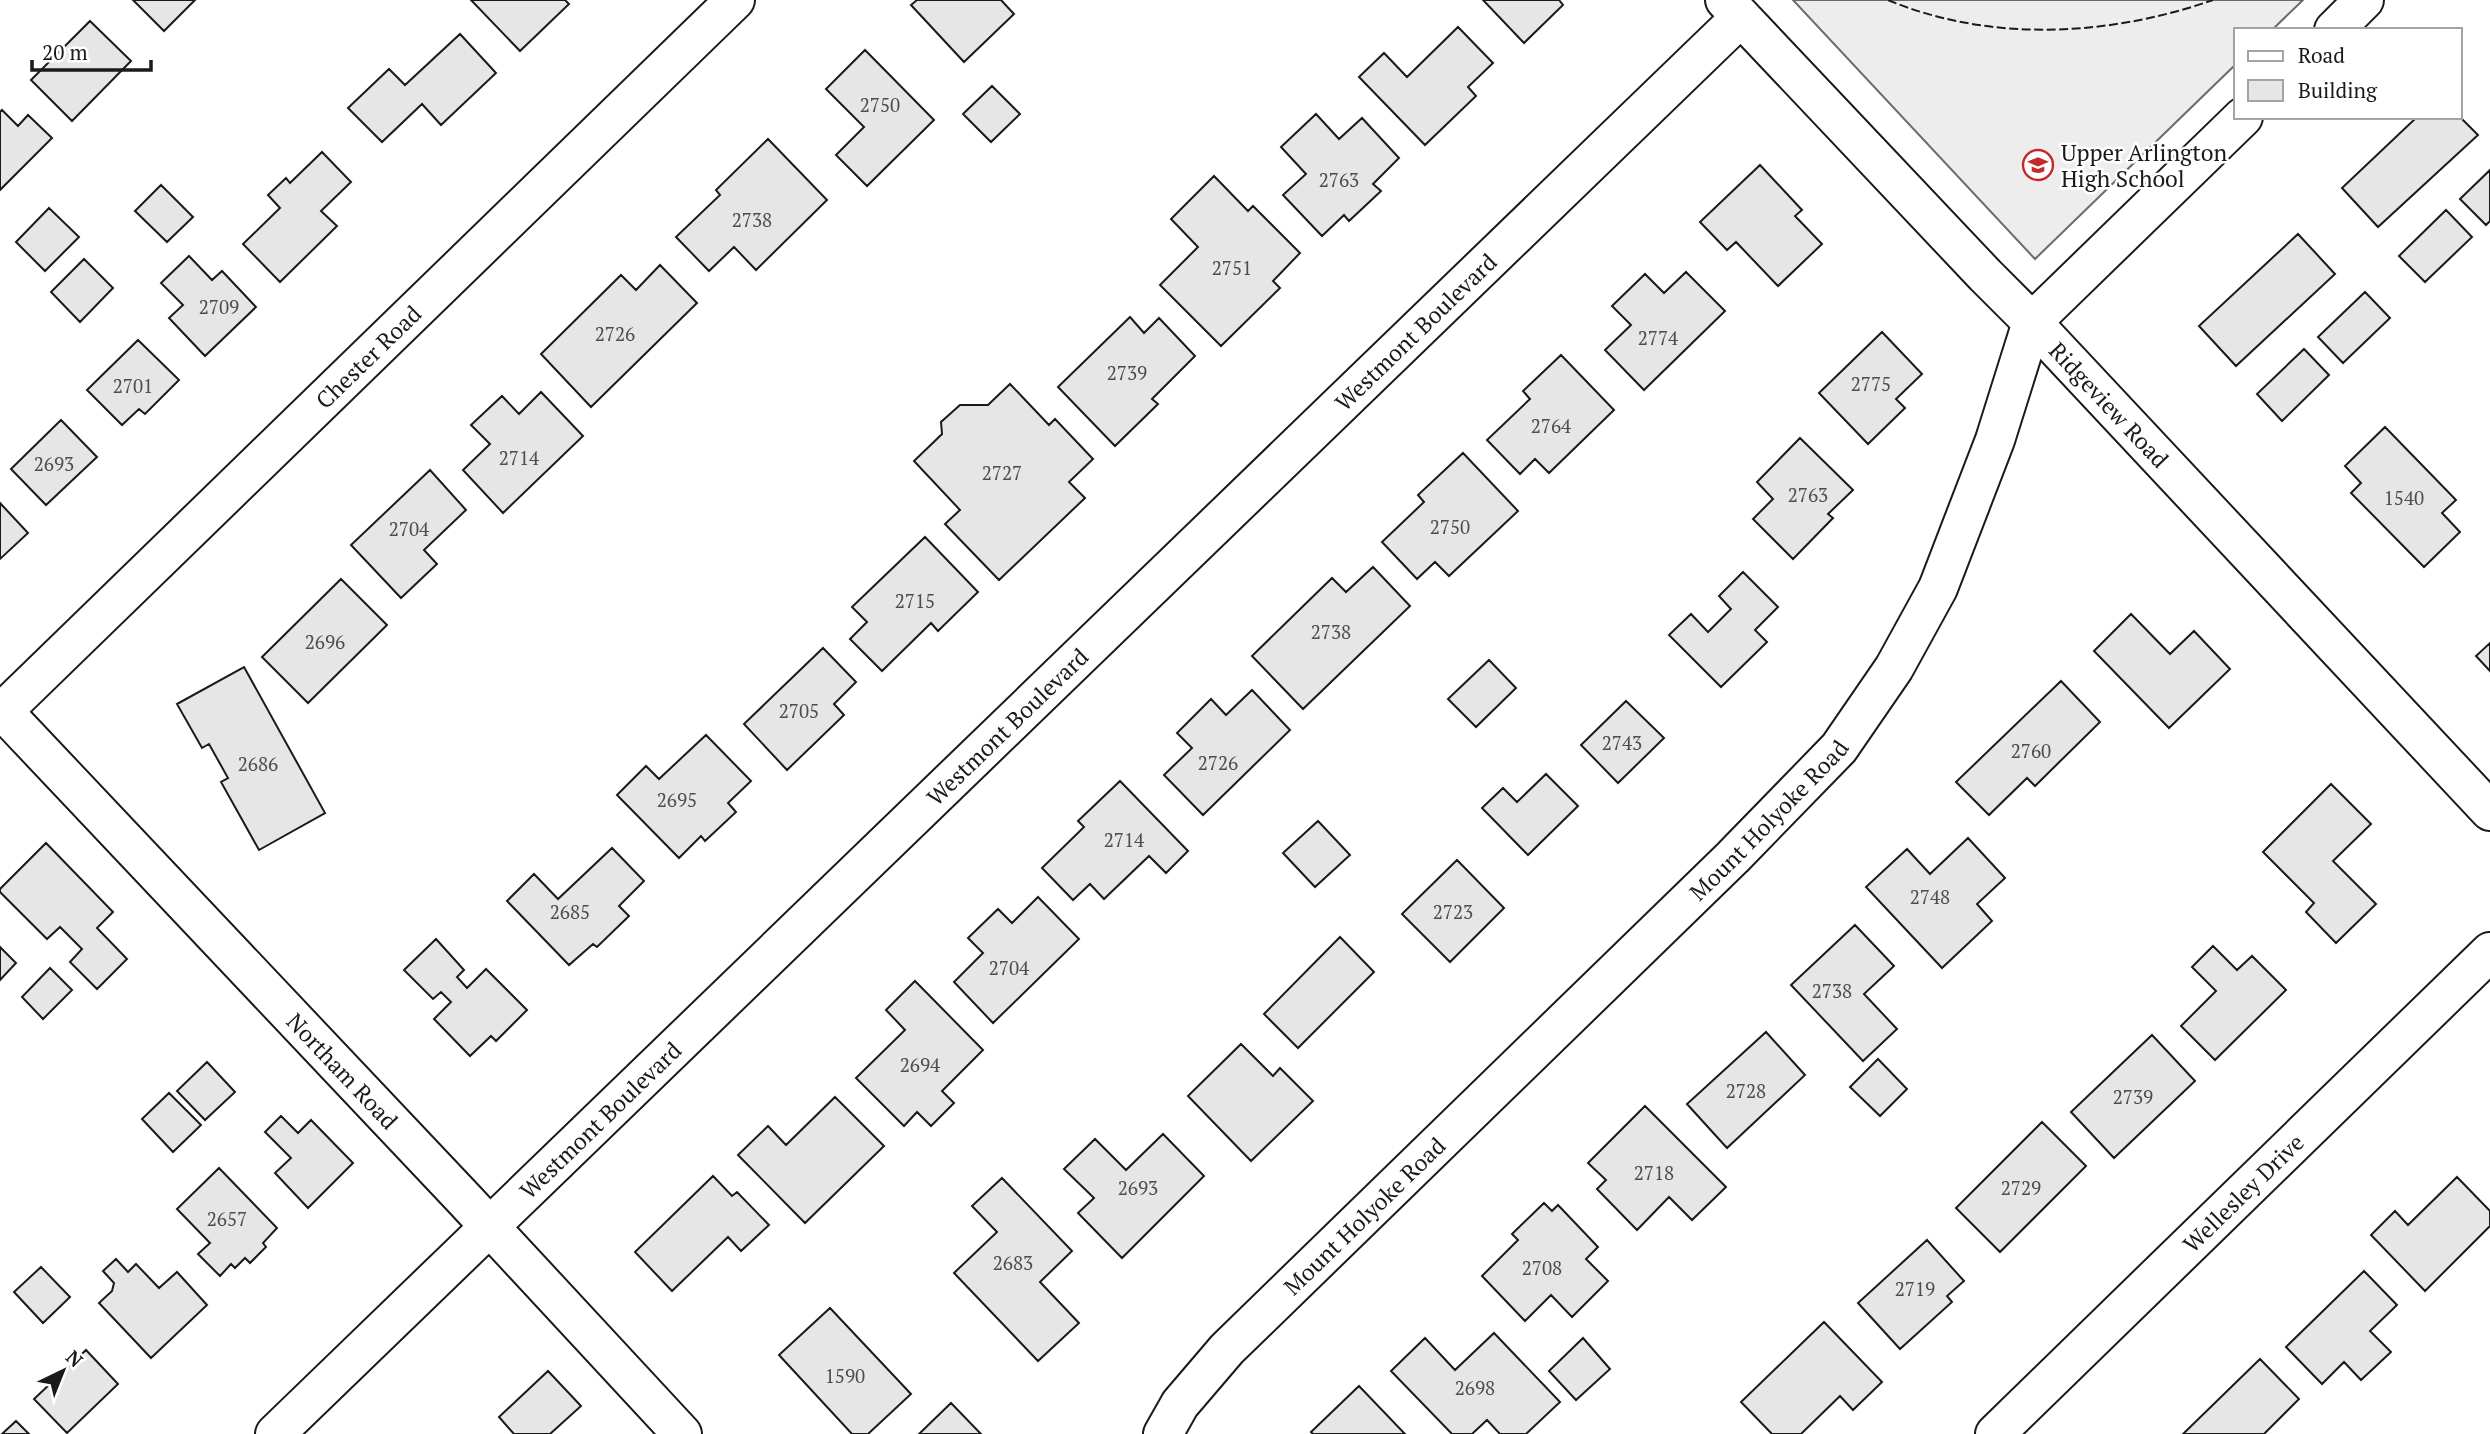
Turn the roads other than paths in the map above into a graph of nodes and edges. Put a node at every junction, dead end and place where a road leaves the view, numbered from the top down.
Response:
1 (735, 0) edge
2 (2364, 0) edge
3 (1733, 8) edge
4 (2336, 28) edge
5 (2241, 119) edge
6 (2032, 322) junction
7 (1, 711) edge
8 (2490, 811) edge
9 (2490, 952) edge
10 (489, 1226) junction
11 (275, 1434) edge
12 (682, 1434) edge
13 (1163, 1434) edge
14 (1995, 1434) edge

1 - 7 street, Chester Road
2 - 4 street
3 - 6 street, Ridgeview Road
3 - 10 street, Westmont Boulevard
5 - 6 street, Mount Holyoke Road
6 - 8 street, Ridgeview Road
6 - 13 street, Mount Holyoke Road
7 - 10 street, Northam Road
9 - 14 street, Wellesley Drive
10 - 11 street, Westmont Boulevard
10 - 12 street, Northam Road

